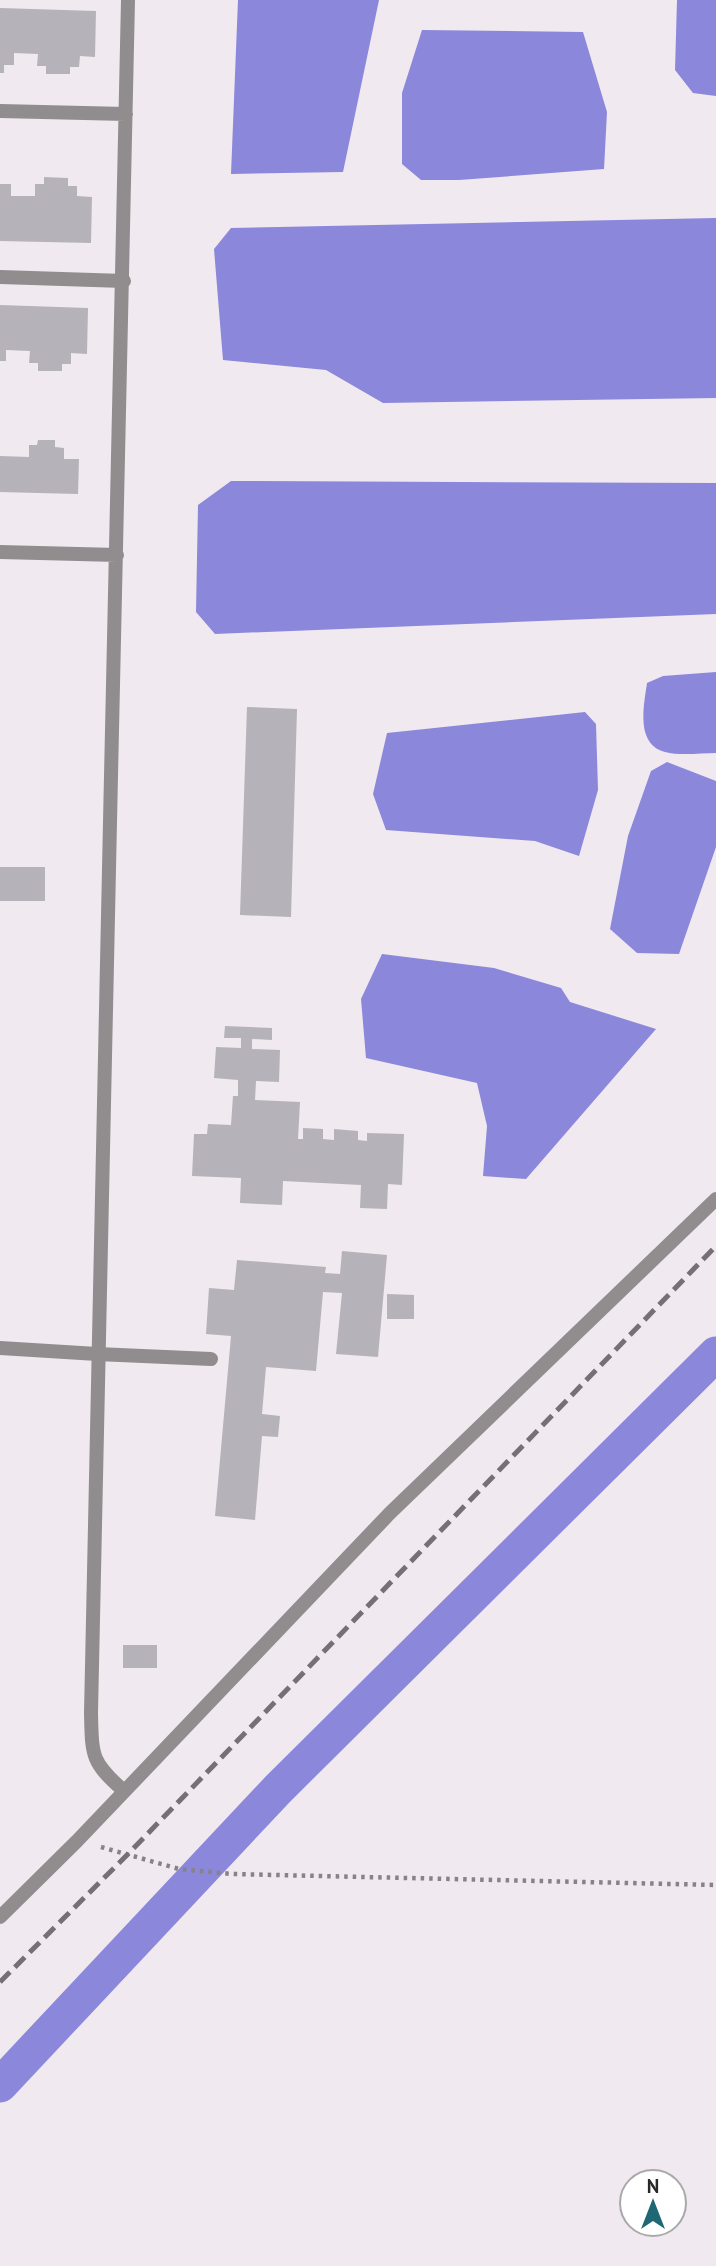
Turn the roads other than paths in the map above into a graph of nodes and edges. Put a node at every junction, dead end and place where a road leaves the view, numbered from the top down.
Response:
1 (128, 0) edge
2 (0, 111) edge
3 (126, 114) junction
4 (0, 276) edge
5 (124, 281) junction
6 (0, 552) edge
7 (117, 555) junction
8 (716, 1199) edge
9 (0, 1348) edge
10 (97, 1354) junction
11 (211, 1359) dead end
12 (124, 1791) junction
13 (0, 1917) edge

1 - 3 street
2 - 3 street
3 - 5 street
4 - 5 street
5 - 7 street
6 - 7 street
7 - 10 street
8 - 12 street
9 - 10 street
10 - 11 street
10 - 12 street
12 - 13 street

